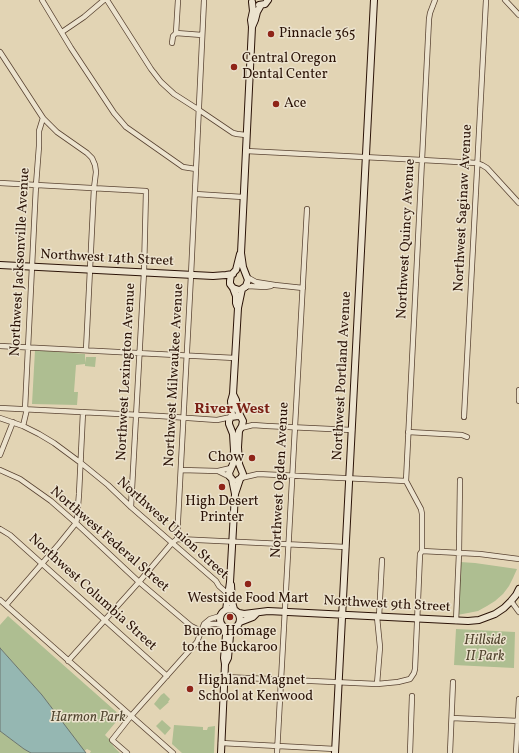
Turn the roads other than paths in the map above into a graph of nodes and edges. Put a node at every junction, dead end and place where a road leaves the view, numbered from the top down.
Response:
1 (42, 0) edge
2 (106, 0) edge
3 (178, 0) edge
4 (204, 0) edge
5 (268, 0) edge
6 (374, 0) edge
7 (435, 0) edge
8 (486, 0) edge
9 (505, 0) edge
10 (251, 1) edge
11 (261, 5) junction
12 (519, 16) edge
13 (252, 27) junction
14 (62, 32) junction
15 (176, 34) junction
16 (202, 35) junction
17 (172, 43) dead end
18 (0, 52) edge
19 (199, 110) junction
20 (43, 118) junction
21 (246, 135) junction
22 (246, 151) junction
23 (366, 157) junction
24 (422, 160) junction
25 (477, 163) junction
26 (196, 169) junction
27 (0, 183) edge
28 (36, 185) junction
29 (94, 188) junction
30 (195, 194) junction
31 (243, 197) junction
32 (519, 203) edge
33 (307, 209) dead end
34 (240, 253) junction
35 (0, 265) edge
36 (32, 267) junction
37 (90, 270) junction
38 (144, 272) junction
39 (233, 273) junction
40 (191, 275) junction
41 (246, 275) junction
42 (213, 276) junction
43 (274, 285) junction
44 (233, 287) junction
45 (243, 288) junction
46 (303, 288) junction
47 (238, 308) junction
48 (0, 346) edge
49 (28, 347) junction
50 (86, 350) junction
51 (139, 353) junction
52 (187, 355) junction
53 (235, 358) junction
54 (519, 390) edge
55 (233, 394) junction
56 (519, 401) edge
57 (0, 408) edge
58 (26, 409) junction
59 (83, 412) junction
60 (135, 415) junction
61 (231, 417) junction
62 (464, 417) dead end
63 (0, 418) edge
64 (183, 418) junction
65 (242, 418) junction
66 (220, 420) junction
67 (13, 422) junction
68 (254, 425) junction
69 (23, 426) junction
70 (296, 427) junction
71 (231, 428) junction
72 (241, 428) junction
73 (352, 430) junction
74 (408, 432) junction
75 (467, 437) dead end
76 (0, 455) edge
77 (81, 463) junction
78 (231, 468) junction
79 (241, 469) junction
80 (0, 470) edge
81 (181, 470) junction
82 (218, 472) junction
83 (252, 475) junction
84 (293, 476) junction
85 (231, 478) junction
86 (350, 478) junction
87 (241, 479) junction
88 (460, 480) dead end
89 (406, 481) junction
90 (235, 494) junction
91 (131, 507) junction
92 (76, 523) junction
93 (0, 529) edge
94 (177, 539) junction
95 (232, 542) junction
96 (172, 543) junction
97 (289, 544) junction
98 (346, 547) junction
99 (422, 551) junction
100 (459, 553) junction
101 (519, 559) edge
102 (382, 560) dead end
103 (42, 563) junction
104 (139, 582) junction
105 (230, 582) junction
106 (519, 589) edge
107 (228, 594) junction
108 (0, 600) edge
109 (511, 601) junction
110 (6, 605) junction
111 (226, 610) junction
112 (237, 611) junction
113 (285, 612) junction
114 (519, 612) edge
115 (257, 613) junction
116 (343, 615) junction
117 (220, 616) junction
118 (378, 617) junction
119 (417, 619) junction
120 (105, 620) junction
121 (456, 621) junction
122 (240, 622) junction
123 (224, 626) junction
124 (233, 629) junction
125 (201, 631) junction
126 (68, 661) junction
127 (225, 664) junction
128 (167, 676) junction
129 (225, 677) junction
130 (282, 680) junction
131 (454, 682) dead end
132 (339, 683) junction
133 (377, 684) junction
134 (412, 696) dead end
135 (519, 699) edge
136 (131, 716) junction
137 (452, 718) junction
138 (518, 721) edge
139 (221, 743) junction
140 (278, 746) junction
141 (335, 751) edge
142 (127, 753) edge
143 (173, 753) edge
144 (221, 753) edge
145 (277, 753) edge
146 (410, 753) edge
147 (450, 753) edge
148 (516, 753) edge

1 - 14 street
2 - 14 street
2 - 19 street
3 - 15 street
4 - 16 street, Northwest Milwaukee Avenue
5 - 11 street
6 - 23 street, Northwest Portland Avenue
7 - 24 street, Northwest Quincy Avenue
8 - 25 street, Northwest Saginaw Avenue
9 - 12 street
10 - 11 street
10 - 13 street
11 - 13 street
13 - 21 street
14 - 26 street
15 - 16 street
15 - 17 street
16 - 19 street, Northwest Milwaukee Avenue
18 - 20 street
19 - 21 street
19 - 26 street, Northwest Milwaukee Avenue
20 - 28 street, Northwest Jacksonville Avenue
20 - 29 street
21 - 22 street
22 - 23 street
22 - 31 street
23 - 24 street
23 - 73 street, Northwest Portland Avenue
24 - 25 street
24 - 74 street, Northwest Quincy Avenue
25 - 32 street
25 - 62 street, Northwest Saginaw Avenue
26 - 30 street, Northwest Milwaukee Avenue
27 - 28 street
28 - 29 street
28 - 36 street, Northwest Jacksonville Avenue
29 - 37 street
29 - 38 street, Northwest Lexington Avenue
30 - 31 street
30 - 40 street, Northwest Milwaukee Avenue
31 - 34 street
33 - 46 street, Northwest Ogden Avenue
34 - 39 street
34 - 41 street
35 - 36 street, Northwest 14th Street
36 - 37 street, Northwest 14th Street
36 - 49 street, Northwest Jacksonville Avenue
37 - 38 street, Northwest 14th Street
37 - 50 street
38 - 40 street, Northwest 14th Street
38 - 51 street, Northwest Lexington Avenue
39 - 41 street
39 - 42 street, Northwest 14th Street
39 - 44 street
40 - 42 street, Northwest 14th Street
40 - 52 street, Northwest Milwaukee Avenue
41 - 43 street
41 - 45 street
42 - 44 street, Northwest 14th Street
43 - 45 street
43 - 46 street
44 - 45 street
44 - 47 street
45 - 47 street
46 - 70 street, Northwest Ogden Avenue
47 - 53 street
48 - 49 street
49 - 50 street
49 - 58 street, Northwest Jacksonville Avenue
50 - 51 street
51 - 52 street
51 - 60 street, Northwest Lexington Avenue
52 - 53 street
52 - 64 street, Northwest Milwaukee Avenue
53 - 55 street
54 - 56 street
55 - 61 street
55 - 65 street
57 - 58 street
58 - 59 street
58 - 69 street, Northwest Jacksonville Avenue
59 - 60 street
59 - 77 street
60 - 64 street
60 - 91 street, Northwest Lexington Avenue
61 - 65 street
61 - 66 street
61 - 71 street
63 - 67 street, Northwest Union Street
64 - 66 street
64 - 81 street, Northwest Milwaukee Avenue
65 - 68 street
65 - 72 street
66 - 71 street
67 - 69 street, Northwest Union Street
67 - 76 street
68 - 70 street
68 - 72 street
69 - 77 street, Northwest Union Street
70 - 73 street
70 - 84 street, Northwest Ogden Avenue
71 - 78 street
72 - 79 street
73 - 86 street, Northwest Portland Avenue
74 - 75 street
74 - 89 street, Northwest Quincy Avenue
77 - 91 street, Northwest Union Street
77 - 92 street
78 - 82 street
78 - 85 street
79 - 83 street
79 - 87 street
80 - 92 street, Northwest Federal Street
81 - 82 street
81 - 94 street, Northwest Milwaukee Avenue
82 - 85 street
83 - 84 street
83 - 87 street
84 - 86 street
84 - 97 street, Northwest Ogden Avenue
85 - 87 street
85 - 90 street
86 - 89 street
86 - 98 street, Northwest Portland Avenue
87 - 90 street
88 - 100 street
89 - 99 street
90 - 95 street
91 - 96 street, Northwest Union Street
92 - 103 street
92 - 104 street, Northwest Federal Street
93 - 103 street, Northwest Columbia Street
94 - 95 street
94 - 96 street
95 - 97 street
95 - 105 street
96 - 104 street
96 - 107 street, Northwest Union Street
97 - 98 street
97 - 113 street, Northwest Ogden Avenue
98 - 116 street, Northwest Portland Avenue
99 - 100 street
99 - 119 street
100 - 101 street
100 - 121 street
102 - 118 street
103 - 110 street
103 - 120 street, Northwest Columbia Street
104 - 120 street
104 - 125 street, Northwest Federal Street
105 - 107 street
105 - 112 street
106 - 109 street, Northwest 9th Street
107 - 111 street
108 - 110 street
109 - 114 street
109 - 121 street, Northwest 9th Street
110 - 126 street
111 - 112 street
111 - 117 street
112 - 115 street, Northwest 9th Street
112 - 122 street
113 - 115 street, Northwest 9th Street
113 - 116 street, Northwest 9th Street
113 - 130 street, Northwest Ogden Avenue
115 - 122 street, Northwest 9th Street
116 - 118 street, Northwest 9th Street
116 - 132 street, Northwest Portland Avenue
117 - 123 street
117 - 125 street
118 - 119 street, Northwest 9th Street
118 - 133 street
119 - 121 street, Northwest 9th Street
119 - 133 street
120 - 126 street
120 - 128 street, Northwest Columbia Street
122 - 124 street
123 - 124 street
123 - 125 street
123 - 127 street
124 - 127 street
125 - 128 street
126 - 136 street
127 - 129 street
128 - 136 street
129 - 130 street
129 - 139 street
130 - 132 street
130 - 140 street, Northwest Ogden Avenue
131 - 137 street
132 - 133 street
132 - 141 street, Northwest Portland Avenue
134 - 146 street
135 - 138 street
136 - 142 street
136 - 143 street
137 - 138 street
137 - 147 street
138 - 148 street
139 - 140 street
139 - 144 street
140 - 141 street
140 - 145 street, Northwest Ogden Avenue

